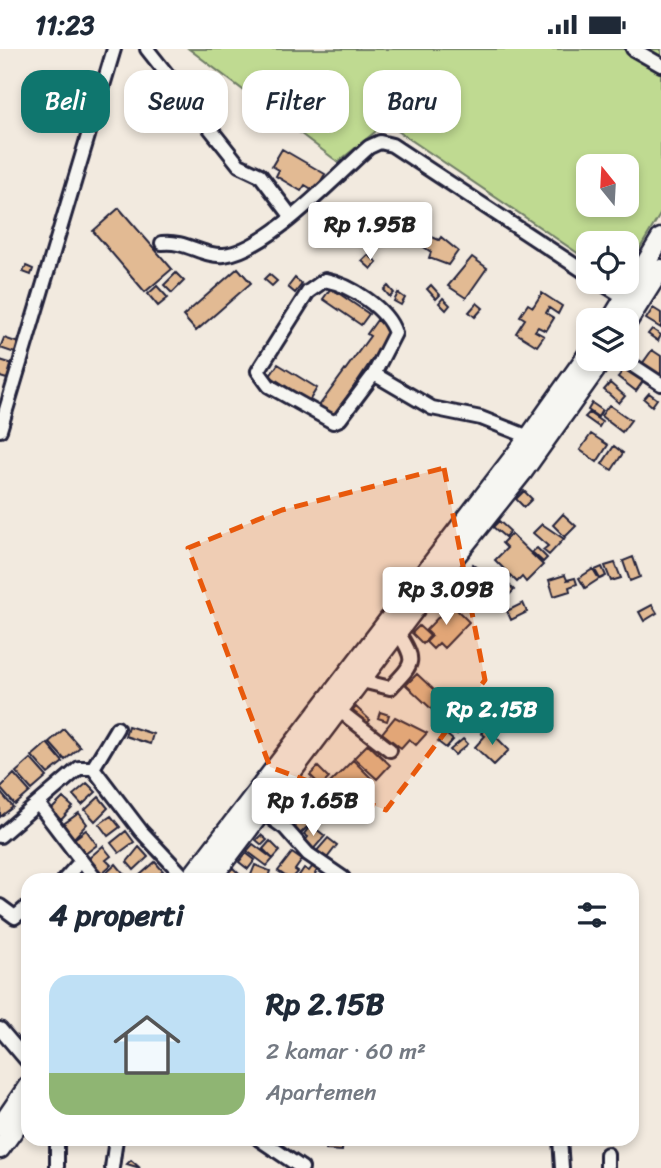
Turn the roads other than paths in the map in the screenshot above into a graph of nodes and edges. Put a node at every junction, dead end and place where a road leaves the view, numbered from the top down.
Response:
1 (114, 49) edge
2 (146, 49) edge
3 (633, 49) edge
4 (661, 65) edge
5 (291, 216) junction
6 (661, 238) edge
7 (162, 243) dead end
8 (576, 266) edge
9 (661, 269) edge
10 (619, 294) edge
11 (625, 298) junction
12 (619, 308) edge
13 (636, 308) edge
14 (639, 370) edge
15 (576, 371) edge
16 (594, 371) edge
17 (374, 374) junction
18 (661, 384) edge
19 (0, 430) edge
20 (529, 437) junction
21 (433, 572) junction
22 (398, 632) junction
23 (362, 681) junction
24 (340, 711) junction
25 (117, 728) dead end
26 (390, 750) dead end
27 (298, 751) junction
28 (93, 768) junction
29 (39, 805) junction
30 (261, 811) junction
31 (0, 836) edge
32 (81, 861) junction
33 (70, 873) edge
34 (90, 873) edge
35 (181, 873) edge
36 (194, 873) edge
37 (215, 873) edge
38 (335, 873) edge
39 (0, 906) edge
40 (21, 912) edge
41 (0, 1029) edge
42 (21, 1054) edge
43 (21, 1096) edge
44 (21, 1120) edge
45 (0, 1126) edge
46 (57, 1146) edge
47 (115, 1146) edge
48 (269, 1146) edge
49 (560, 1146) edge
50 (0, 1149) edge
51 (607, 1154) dead end
52 (57, 1168) edge
53 (112, 1168) edge
54 (302, 1168) edge
55 (562, 1168) edge
56 (607, 1168) edge

1 - 19 street
2 - 5 street
3 - 4 street
5 - 7 street
5 - 8 street
6 - 11 highway
9 - 13 highway
10 - 11 street
11 - 12 highway
14 - 18 street
15 - 20 highway
16 - 21 highway
17 - 17 street
17 - 20 street
20 - 21 highway
21 - 22 highway
21 - 27 highway
22 - 23 highway
22 - 23 street
23 - 24 highway
24 - 26 street
24 - 27 highway
25 - 28 street
27 - 30 highway
27 - 36 highway
28 - 29 street
28 - 35 street
29 - 31 street
29 - 32 street
30 - 37 highway
30 - 38 street
32 - 33 street
32 - 34 street
39 - 40 street
41 - 42 street
43 - 45 highway
44 - 50 highway
46 - 52 street
47 - 53 street
48 - 54 street
49 - 55 street
51 - 56 street

